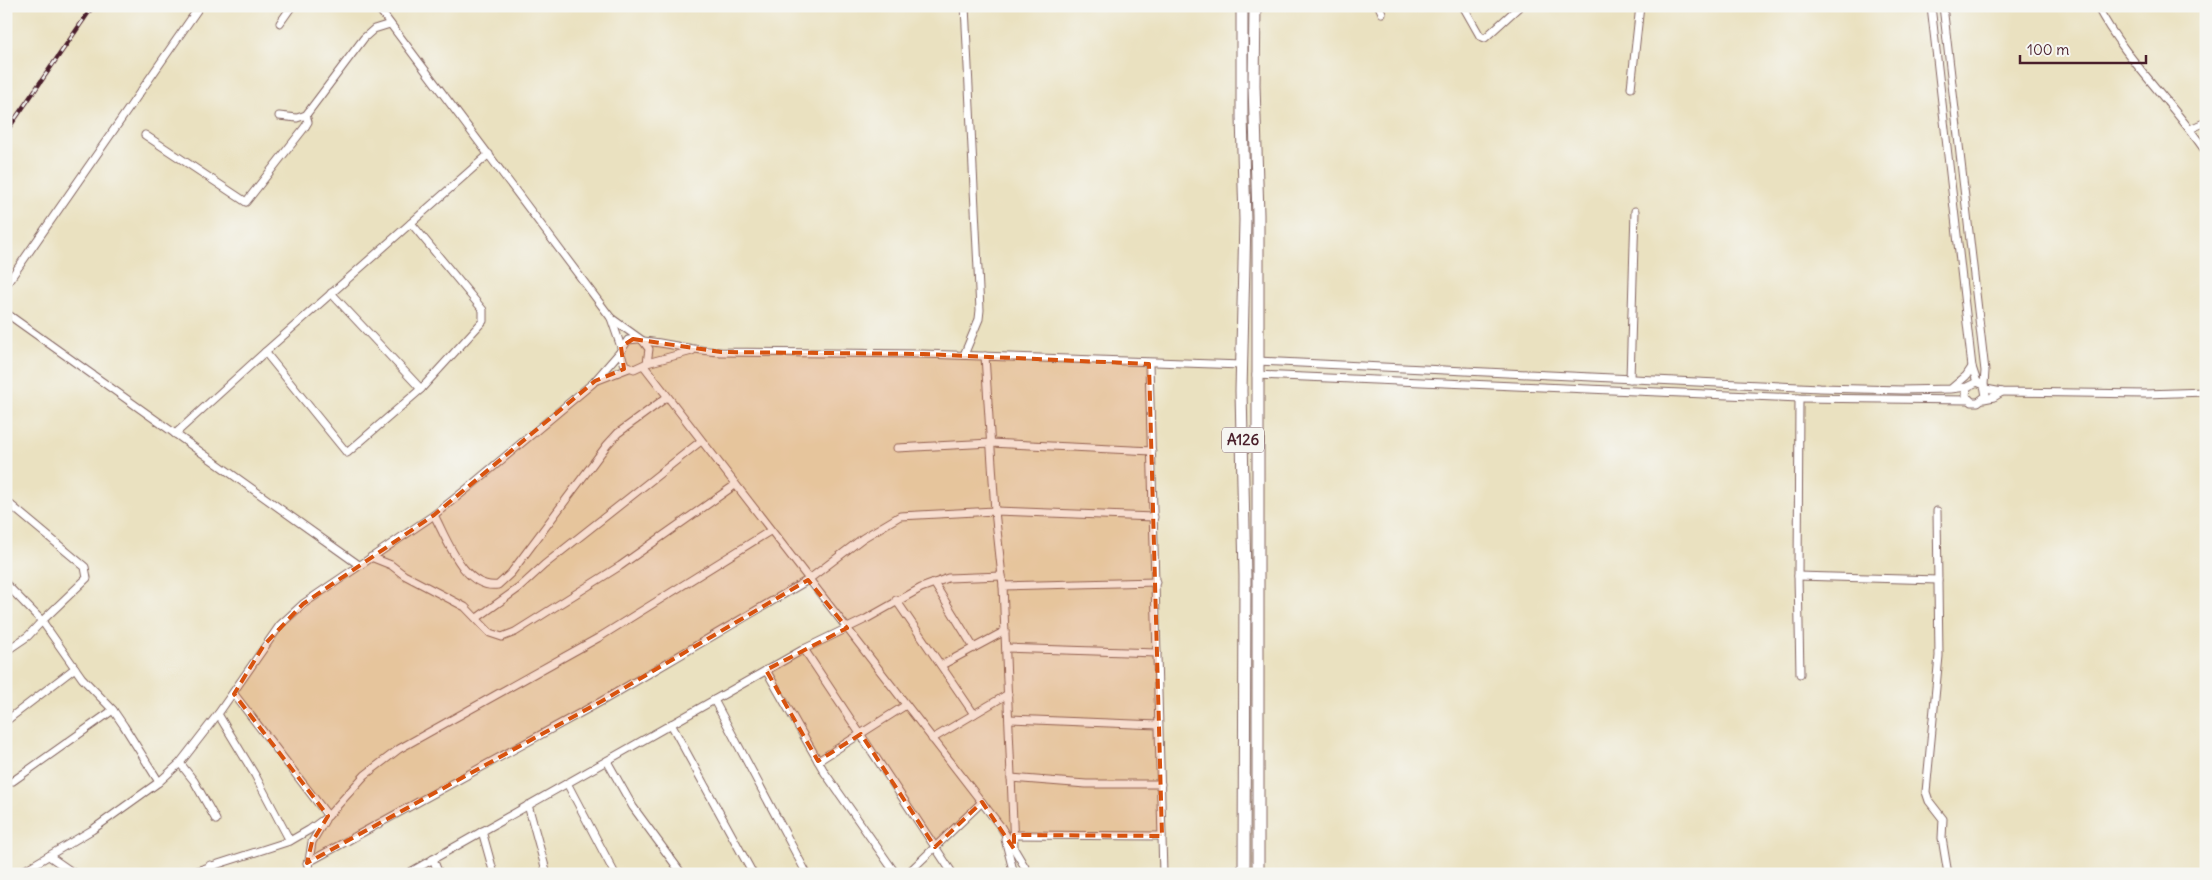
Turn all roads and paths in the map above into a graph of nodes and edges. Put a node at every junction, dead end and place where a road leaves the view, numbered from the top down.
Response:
1 (200, 6) edge
2 (292, 6) edge
3 (377, 6) edge
4 (965, 6) edge
5 (1242, 6) edge
6 (1254, 6) edge
7 (1463, 6) edge
8 (1520, 6) edge
9 (1640, 6) edge
10 (1931, 6) edge
11 (1943, 6) edge
12 (2097, 6) edge
13 (280, 23) dead end
14 (390, 24) junction
15 (1631, 88) dead end
16 (306, 115) junction
17 (279, 116) dead end
18 (2206, 122) edge
19 (2190, 129) junction
20 (145, 135) dead end
21 (2206, 152) edge
22 (489, 154) junction
23 (1635, 211) dead end
24 (411, 223) junction
25 (6, 285) edge
26 (331, 293) junction
27 (6, 313) edge
28 (611, 318) junction
29 (640, 340) junction
30 (621, 349) junction
31 (695, 351) junction
32 (264, 352) junction
33 (964, 355) junction
34 (985, 356) junction
35 (1257, 361) junction
36 (646, 364) junction
37 (1149, 364) junction
38 (1242, 365) junction
39 (1972, 367) junction
40 (629, 368) junction
41 (1256, 375) junction
42 (1630, 379) junction
43 (593, 383) junction
44 (1982, 386) junction
45 (1967, 387) junction
46 (1951, 388) junction
47 (421, 389) junction
48 (2002, 392) junction
49 (2206, 392) edge
50 (667, 397) junction
51 (1799, 398) junction
52 (1984, 399) junction
53 (1969, 400) junction
54 (176, 434) junction
55 (701, 441) junction
56 (991, 443) junction
57 (897, 448) dead end
58 (1152, 451) junction
59 (735, 485) junction
60 (6, 501) edge
61 (995, 511) junction
62 (1937, 511) dead end
63 (434, 515) junction
64 (1154, 517) junction
65 (770, 531) junction
66 (370, 557) junction
67 (359, 565) junction
68 (1002, 576) junction
69 (1798, 576) junction
70 (808, 580) junction
71 (1938, 580) junction
72 (1156, 582) junction
73 (934, 583) junction
74 (7, 585) edge
75 (1003, 586) junction
76 (896, 600) junction
77 (477, 618) junction
78 (42, 621) junction
79 (846, 628) junction
80 (1005, 631) junction
81 (974, 648) junction
82 (1006, 648) junction
83 (804, 649) junction
84 (6, 651) edge
85 (1157, 653) junction
86 (942, 665) junction
87 (75, 668) junction
88 (766, 670) junction
89 (1800, 674) dead end
90 (234, 694) junction
91 (1008, 694) junction
92 (714, 700) junction
93 (906, 705) junction
94 (113, 710) junction
95 (218, 714) junction
96 (974, 714) junction
97 (1009, 719) junction
98 (6, 721) edge
99 (671, 724) junction
100 (1158, 725) junction
101 (861, 734) junction
102 (932, 739) junction
103 (607, 761) junction
104 (818, 761) junction
105 (180, 763) junction
106 (1011, 778) junction
107 (13, 781) dead end
108 (159, 782) junction
109 (567, 783) junction
110 (1161, 784) junction
111 (982, 802) junction
112 (528, 805) junction
113 (328, 816) junction
114 (216, 820) dead end
115 (1001, 827) junction
116 (482, 831) junction
117 (1014, 835) junction
118 (1162, 836) junction
119 (290, 841) junction
120 (935, 847) junction
121 (1014, 849) junction
122 (49, 856) junction
123 (433, 859) junction
124 (307, 863) junction
125 (210, 865) junction
126 (18, 874) edge
127 (75, 874) edge
128 (187, 874) edge
129 (214, 874) edge
130 (306, 874) edge
131 (407, 874) edge
132 (439, 874) edge
133 (494, 874) edge
134 (547, 874) edge
135 (615, 874) edge
136 (682, 874) edge
137 (753, 874) edge
138 (807, 874) edge
139 (896, 874) edge
140 (907, 874) edge
141 (953, 874) edge
142 (1014, 874) edge
143 (1029, 874) edge
144 (1163, 874) edge
145 (1244, 874) edge
146 (1258, 874) edge
147 (1948, 874) edge

1 - 25 street
2 - 13 street
3 - 14 street
4 - 33 street
5 - 38 highway, A126
6 - 35 highway, A126
7 - 8 street
9 - 15 street
10 - 39 street
11 - 44 street
12 - 19 street
14 - 16 street
14 - 22 street
16 - 17 street
16 - 20 street
18 - 19 street
19 - 21 street
22 - 24 street
22 - 28 street
23 - 42 street
24 - 26 street
24 - 47 street
26 - 32 street
26 - 47 street
27 - 54 street
28 - 29 street
28 - 30 street
29 - 30 street
29 - 31 street
29 - 36 street
30 - 40 street
30 - 43 street
31 - 33 street
31 - 36 street
32 - 47 street
32 - 54 street
33 - 34 street
34 - 37 street
34 - 56 street
35 - 41 highway, A126
35 - 42 street
36 - 40 street
36 - 50 street
37 - 38 street
37 - 58 street
38 - 145 highway, A126
39 - 44 street
39 - 46 street
40 - 43 street
41 - 51 street
41 - 146 highway, A126
42 - 46 street
43 - 63 street
44 - 45 street
44 - 48 street
44 - 52 street
45 - 46 street
45 - 53 street
48 - 49 street
48 - 52 street
50 - 55 street
50 - 63 street
51 - 53 street
51 - 69 street
52 - 53 street
54 - 67 street
55 - 59 street
55 - 77 street
56 - 57 street
56 - 58 street
56 - 61 street
58 - 64 street
59 - 65 street
59 - 77 street
60 - 78 street
61 - 64 street
61 - 68 street
61 - 70 street
62 - 71 street
63 - 66 street
64 - 72 street
65 - 70 street
65 - 113 street
66 - 67 street
66 - 77 street
67 - 90 street
68 - 73 street
68 - 75 street
69 - 71 street
69 - 89 street
70 - 79 street
70 - 124 street
71 - 147 street
72 - 75 street
72 - 85 street
73 - 76 street
73 - 81 street
74 - 78 street
75 - 80 street
76 - 79 street
76 - 86 street
78 - 84 street
78 - 87 street
79 - 83 street
79 - 93 street
80 - 81 street
80 - 82 street
81 - 86 street
82 - 85 street
82 - 91 street
83 - 88 street
83 - 101 street
85 - 100 street
86 - 96 street
87 - 94 street
87 - 98 street
88 - 92 street
88 - 104 street
90 - 95 street
90 - 113 street
91 - 96 street
91 - 97 street
92 - 99 street
92 - 138 street
93 - 101 street
93 - 102 street
94 - 107 street
94 - 108 street
95 - 105 street
95 - 119 street
96 - 102 street
97 - 100 street
97 - 106 street
99 - 103 street
99 - 137 street
100 - 110 street
101 - 104 street
101 - 120 street
102 - 111 street
103 - 109 street
103 - 136 street
104 - 139 street
105 - 108 street
105 - 114 street
106 - 110 street
106 - 117 street
108 - 122 street
109 - 112 street
109 - 135 street
110 - 118 street
111 - 115 street
111 - 120 street
112 - 116 street
112 - 134 street
113 - 119 street
113 - 124 street
115 - 121 street
115 - 142 street
116 - 123 street
116 - 133 street
117 - 118 street
117 - 121 street
118 - 144 street
119 - 125 street
120 - 140 street
120 - 141 street
121 - 143 street
122 - 126 street
122 - 127 street
123 - 131 street
123 - 132 street
124 - 130 street
125 - 128 street
125 - 129 street

